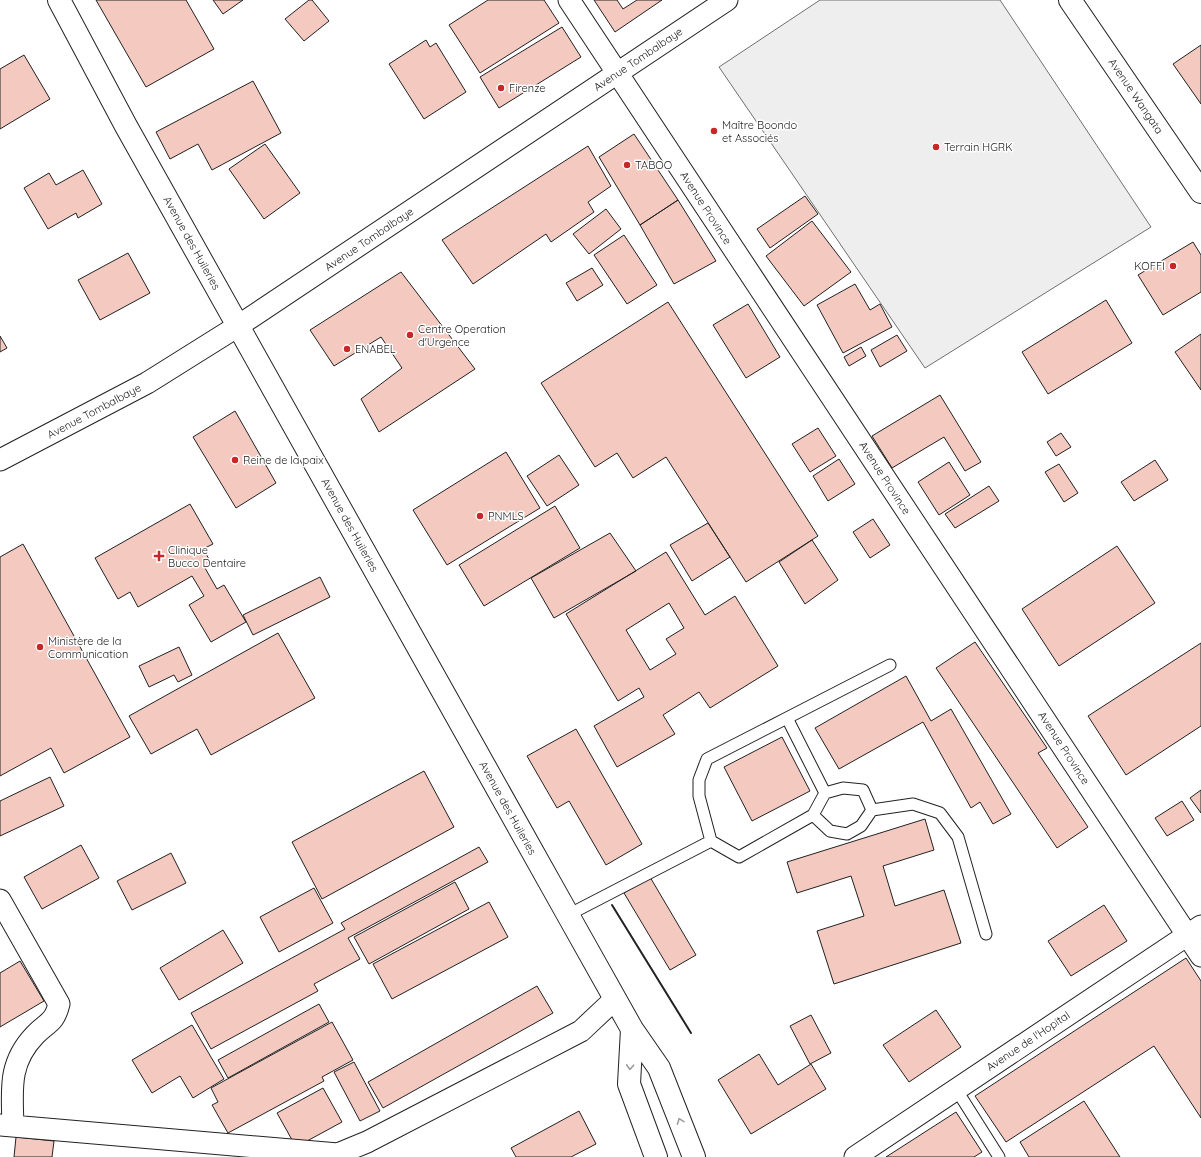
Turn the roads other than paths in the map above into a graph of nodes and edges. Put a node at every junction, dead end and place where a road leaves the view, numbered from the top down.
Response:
1 (59, 0) edge
2 (569, 0) edge
3 (727, 0) edge
4 (1070, 0) edge
5 (617, 73) junction
6 (1201, 192) edge
7 (238, 326) junction
8 (0, 460) edge
9 (890, 666) dead end
10 (787, 718) junction
11 (825, 793) junction
12 (872, 810) junction
13 (813, 815) junction
14 (711, 841) junction
15 (0, 900) edge
16 (568, 915) junction
17 (1194, 931) edge
18 (986, 934) dead end
19 (1201, 956) edge
20 (615, 1000) junction
21 (632, 1028) junction
22 (956, 1089) junction
23 (6, 1125) edge
24 (656, 1157) edge
25 (694, 1157) edge
26 (855, 1157) edge
27 (1000, 1157) edge

1 - 7 main road, Avenue des Huileries
2 - 5 street, Avenue Province
3 - 5 street, Avenue Tombalbaye
4 - 6 main road, Avenue Wangata
5 - 7 street, Avenue Tombalbaye
5 - 17 street, Avenue Province
7 - 8 street, Avenue Tombalbaye
7 - 16 main road, Avenue des Huileries
9 - 10 lane
10 - 11 lane
10 - 14 lane
11 - 12 lane
11 - 13 lane
12 - 13 lane
12 - 18 lane
13 - 14 lane
14 - 16 lane
15 - 23 street
16 - 20 main road, Avenue des Huileries
17 - 19 street, Avenue Province
17 - 22 street, Avenue de l'Hopital
20 - 21 main road, Avenue des Huileries
20 - 23 street
21 -> 24 main road
25 -> 21 main road, Avenue des Huileries
22 - 26 street, Avenue de l'Hopital
22 - 27 lane

